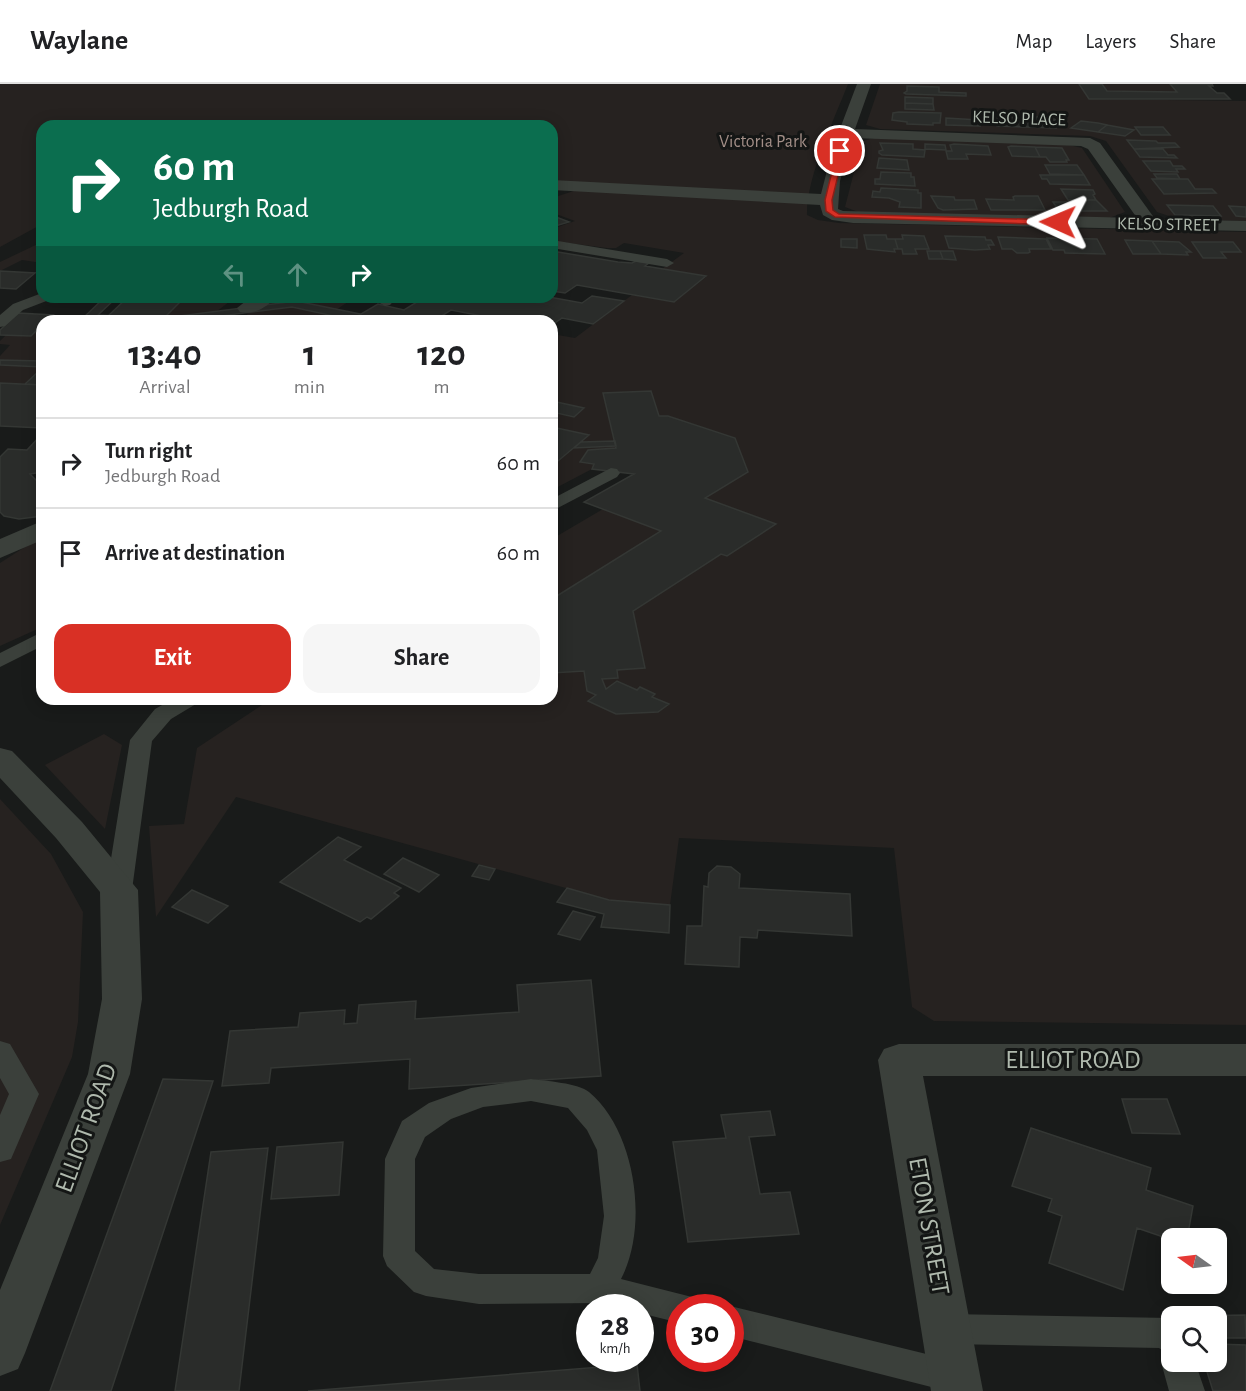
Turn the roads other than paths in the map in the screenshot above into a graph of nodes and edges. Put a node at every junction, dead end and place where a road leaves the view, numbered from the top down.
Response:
1 (864, 84) edge
2 (846, 133) junction
3 (558, 185) edge
4 (572, 186) junction
5 (558, 191) edge
6 (828, 200) junction
7 (1150, 224) junction
8 (1246, 226) edge
9 (558, 245) edge
10 (667, 263) dead end
11 (36, 300) edge
12 (256, 303) edge
13 (239, 314) edge
14 (0, 322) edge
15 (611, 473) dead end
16 (558, 503) edge
17 (36, 532) edge
18 (0, 550) edge
19 (36, 641) edge
20 (0, 660) edge
21 (178, 705) edge
22 (0, 758) edge
23 (119, 890) junction
24 (0, 1052) edge
25 (899, 1060) joint
26 (1246, 1060) edge
27 (0, 1150) edge
28 (599, 1288) junction
29 (666, 1305) edge
30 (744, 1325) edge
31 (947, 1329) junction
32 (1161, 1333) edge
33 (0, 1353) edge
34 (1181, 1372) edge
35 (956, 1384) edge
36 (1187, 1391) edge

1 - 2 street
2 - 6 street
2 - 7 street, KELSO PLACE
3 - 4 street
4 - 5 street
4 - 6 street
6 - 7 street, KELSO STREET
7 - 8 street, KELSO STREET
9 - 10 lane
11 - 14 lane
12 - 13 street
15 - 16 lane
17 - 18 street
19 - 20 lane
21 - 23 lane
22 - 23 street
23 - 33 street, ELLIOT ROAD
24 - 27 lane
25 - 26 street, ELLIOT ROAD
25 - 31 street, ETON STREET
28 - 28 lane
28 - 29 lane
30 - 35 lane
31 - 32 lane
31 - 35 street, ETON STREET
34 - 36 lane

